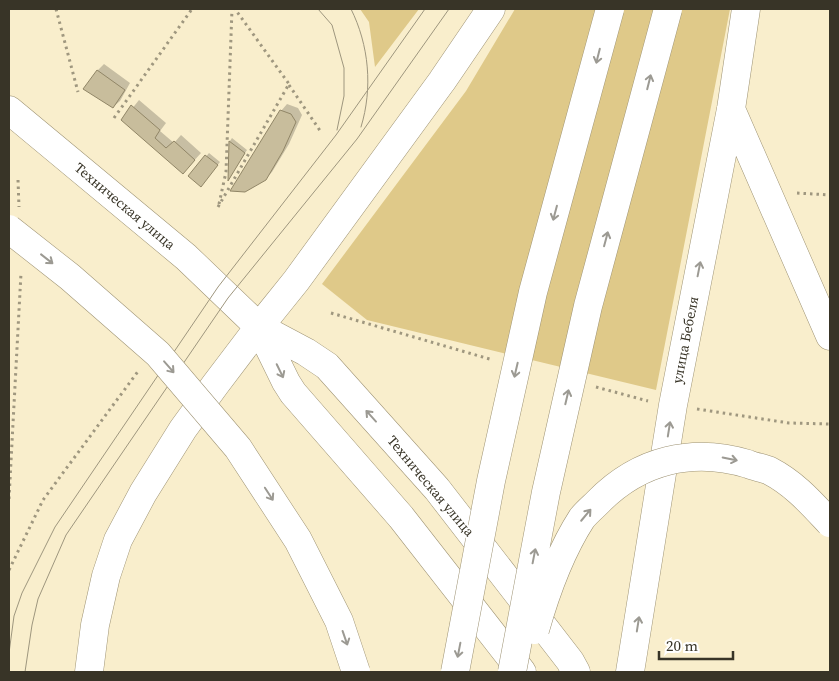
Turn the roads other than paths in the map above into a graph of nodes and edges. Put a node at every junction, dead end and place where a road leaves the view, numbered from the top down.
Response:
1 (491, 9) edge
2 (610, 9) edge
3 (668, 9) edge
4 (746, 9) edge
5 (731, 109) junction
6 (9, 110) edge
7 (9, 229) edge
8 (259, 327) junction
9 (830, 336) edge
10 (830, 524) edge
11 (89, 672) edge
12 (356, 672) edge
13 (455, 672) edge
14 (512, 672) edge
15 (523, 672) edge
16 (576, 672) edge
17 (630, 672) edge

1 - 8 main road
2 -> 13 main road, bridge
14 -> 3 main road, bridge
4 - 5 main road, улица Бебеля
5 - 9 main road
17 -> 5 main road, улица Бебеля
6 - 8 main road, Техническая улица
7 -> 12 main road, bridge
8 - 11 main road
8 -> 15 main road, Техническая улица
16 -> 8 main road, Техническая улица
15 -> 10 main road, bridge

